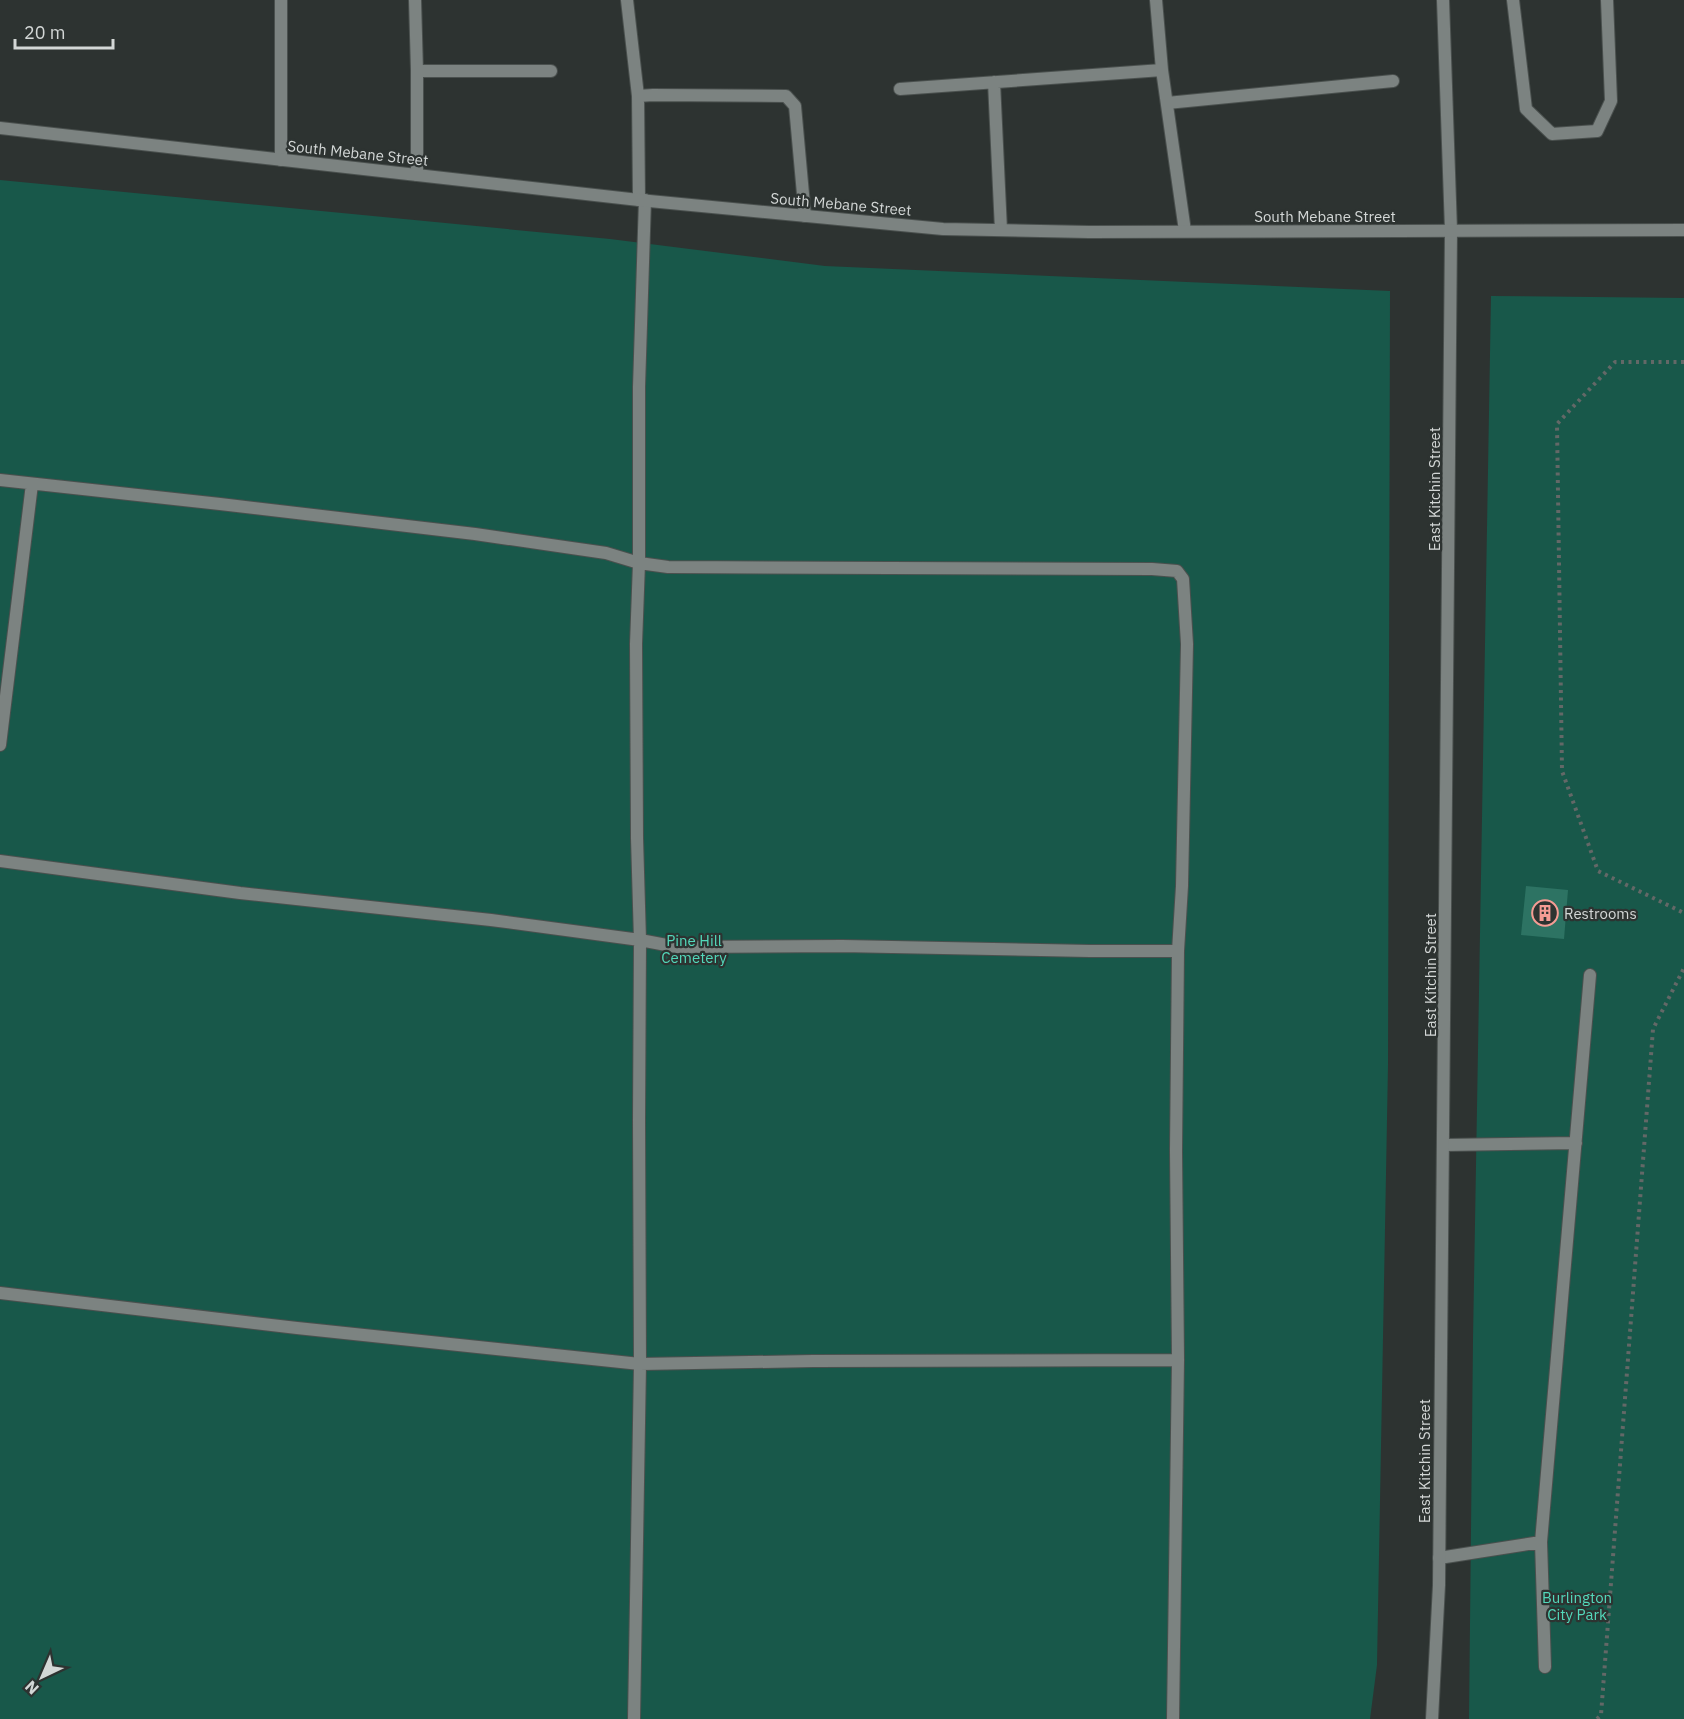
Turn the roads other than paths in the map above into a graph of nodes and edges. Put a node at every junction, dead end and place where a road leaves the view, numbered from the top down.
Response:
1 (281, 0) edge
2 (416, 0) edge
3 (627, 0) edge
4 (1156, 0) edge
5 (1443, 0) edge
6 (1513, 0) edge
7 (1607, 0) edge
8 (1162, 70) junction
9 (417, 71) junction
10 (550, 71) dead end
11 (1393, 81) dead end
12 (994, 82) junction
13 (900, 89) dead end
14 (638, 96) junction
15 (1167, 104) junction
16 (0, 128) edge
17 (280, 160) junction
18 (417, 175) junction
19 (642, 200) junction
20 (804, 216) junction
21 (1001, 230) junction
22 (1451, 230) junction
23 (1684, 230) edge
24 (1185, 231) junction
25 (0, 480) edge
26 (32, 484) junction
27 (639, 563) junction
28 (0, 745) edge
29 (0, 861) edge
30 (640, 940) junction
31 (1178, 951) junction
32 (1590, 975) dead end
33 (1576, 1143) junction
34 (1444, 1145) junction
35 (0, 1293) edge
36 (1178, 1360) junction
37 (640, 1364) junction
38 (1541, 1542) junction
39 (1439, 1558) junction
40 (1545, 1667) dead end
41 (634, 1719) edge
42 (1173, 1719) edge
43 (1432, 1719) edge

1 - 17 street
2 - 9 street
3 - 14 street
4 - 8 street
5 - 22 street, East Kitchin Street
6 - 7 street
8 - 12 street
8 - 15 street
9 - 10 street
9 - 18 street
11 - 15 street
12 - 13 street
12 - 21 street
14 - 19 street
14 - 20 street
15 - 24 street
16 - 17 street, South Mebane Street
17 - 18 street, South Mebane Street
18 - 19 street, South Mebane Street
19 - 20 street, South Mebane Street
19 - 27 street
20 - 21 street, South Mebane Street
21 - 24 street, South Mebane Street
22 - 23 street, South Mebane Street
22 - 24 street, South Mebane Street
22 - 34 street, East Kitchin Street
25 - 26 street
26 - 27 street
26 - 28 street
27 - 30 street
27 - 31 street
29 - 30 street
30 - 31 street
30 - 37 street
31 - 36 street
32 - 33 street
33 - 34 street
33 - 38 street
34 - 39 street, East Kitchin Street
35 - 37 street
36 - 37 street
36 - 42 street
37 - 41 street
38 - 39 street
38 - 40 street
39 - 43 street, East Kitchin Street

